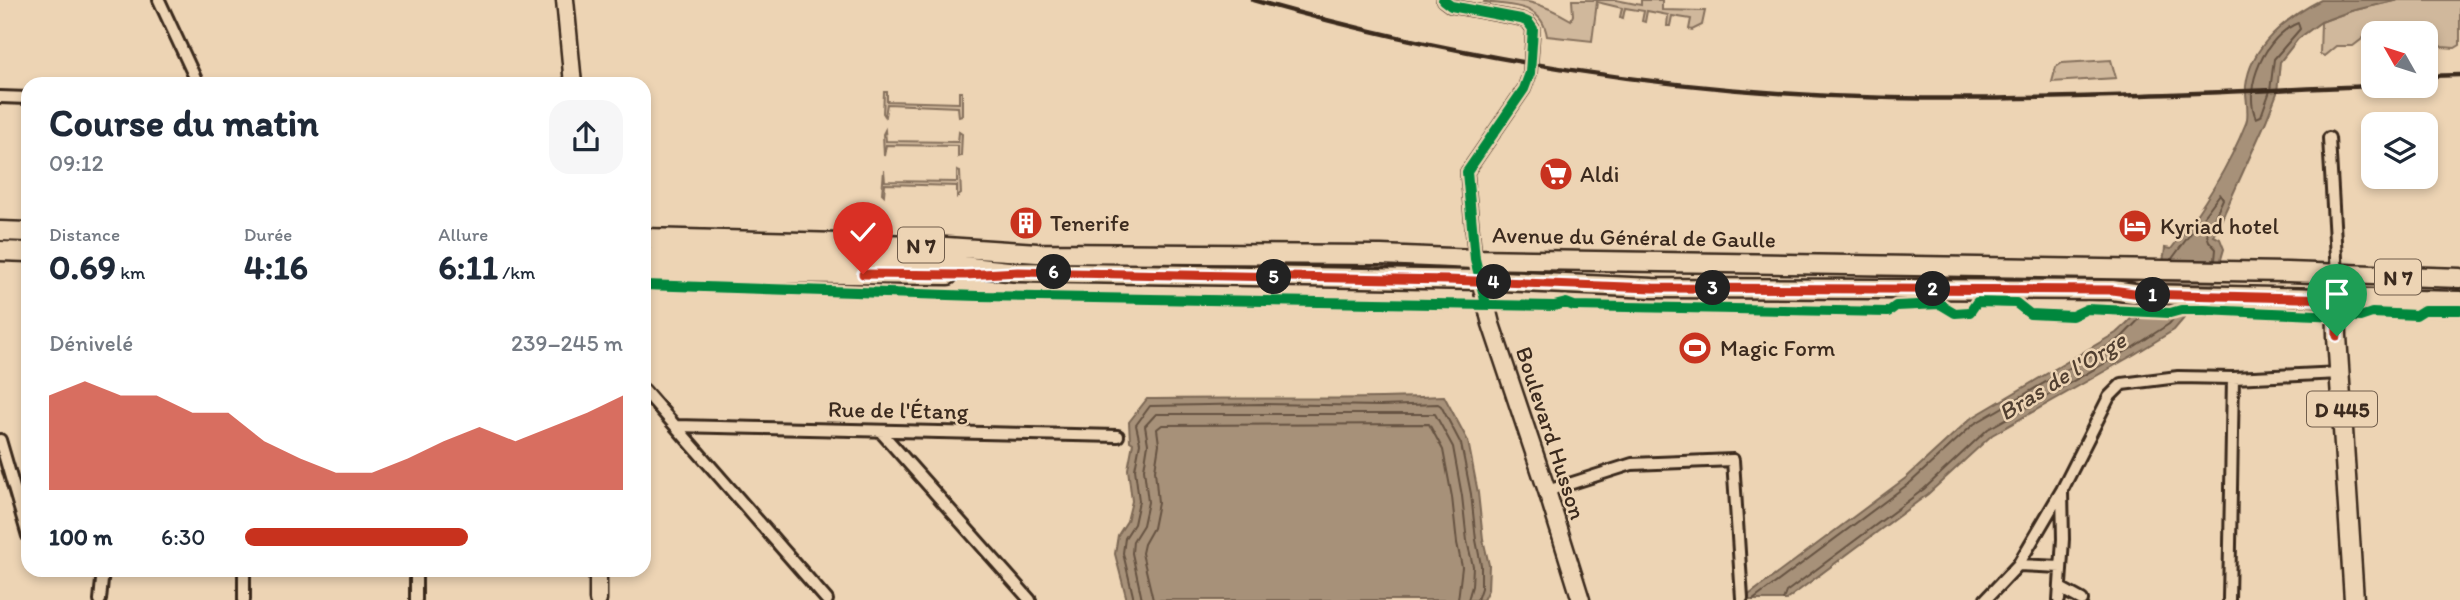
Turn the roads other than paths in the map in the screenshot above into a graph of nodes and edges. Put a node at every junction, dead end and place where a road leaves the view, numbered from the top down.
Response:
1 (159, 0) edge
2 (565, 0) edge
3 (1443, 0) edge
4 (195, 77) edge
5 (572, 77) edge
6 (0, 97) edge
7 (21, 98) edge
8 (2329, 138) dead end
9 (0, 231) edge
10 (21, 232) edge
11 (651, 238) edge
12 (0, 251) edge
13 (21, 252) edge
14 (1037, 253) junction
15 (651, 256) edge
16 (1475, 259) junction
17 (904, 260) junction
18 (651, 272) edge
19 (1018, 272) junction
20 (2337, 275) junction
21 (2460, 278) edge
22 (1480, 281) junction
23 (2336, 299) junction
24 (2460, 301) edge
25 (2340, 373) junction
26 (2233, 378) junction
27 (651, 398) edge
28 (676, 426) junction
29 (880, 431) junction
30 (1118, 436) dead end
31 (0, 440) edge
32 (2062, 490) junction
33 (1547, 491) junction
34 (21, 512) edge
35 (2018, 565) junction
36 (2061, 567) junction
37 (102, 577) edge
38 (244, 577) edge
39 (416, 577) edge
40 (597, 577) edge
41 (2060, 588) junction
42 (1741, 598) dead end
43 (100, 600) edge
44 (244, 600) edge
45 (416, 600) edge
46 (598, 600) edge
47 (827, 600) edge
48 (1030, 600) edge
49 (1580, 600) edge
50 (1985, 600) edge
51 (2059, 600) edge
52 (2082, 600) edge
53 (2229, 600) edge
54 (2354, 600) edge

1 - 4 street
2 - 5 street
3 - 16 street
6 - 7 street
8 - 20 street
9 - 10 main road
11 - 14 main road, Avenue du Général de Gaulle / N 7
12 - 13 main road
14 - 16 main road, Avenue du Général de Gaulle / N 7
14 - 17 main road, Avenue du Général de Gaulle / N 7
15 - 17 main road, Avenue du Général de Gaulle / N 7
16 - 20 main road, Avenue du Général de Gaulle / N 7
16 - 22 street
17 - 19 main road, Avenue du Général de Gaulle / N 7
18 - 19 main road, Avenue du Général de Gaulle / N 7
19 - 22 main road, Avenue du Général de Gaulle / N 7
20 - 21 main road, N 7
20 - 23 main road
22 - 23 main road, Avenue du Général de Gaulle / N 7
22 - 33 street, Boulevard Husson
23 - 24 main road, N 7
23 - 25 main road, D 445
25 - 26 street
25 - 54 main road, D 445
26 - 32 street
26 - 53 street
27 - 28 street
28 - 29 street, Rue de l'Étang
28 - 47 street
29 - 30 street, Rue de l'Étang
29 - 48 street
31 - 34 street
32 - 35 street
32 - 36 street
33 - 42 street
33 - 49 street, Boulevard Husson
35 - 36 street
35 - 50 street
36 - 41 street
37 - 43 street
38 - 44 street
39 - 45 street
40 - 46 street
41 - 51 street
41 - 52 street

